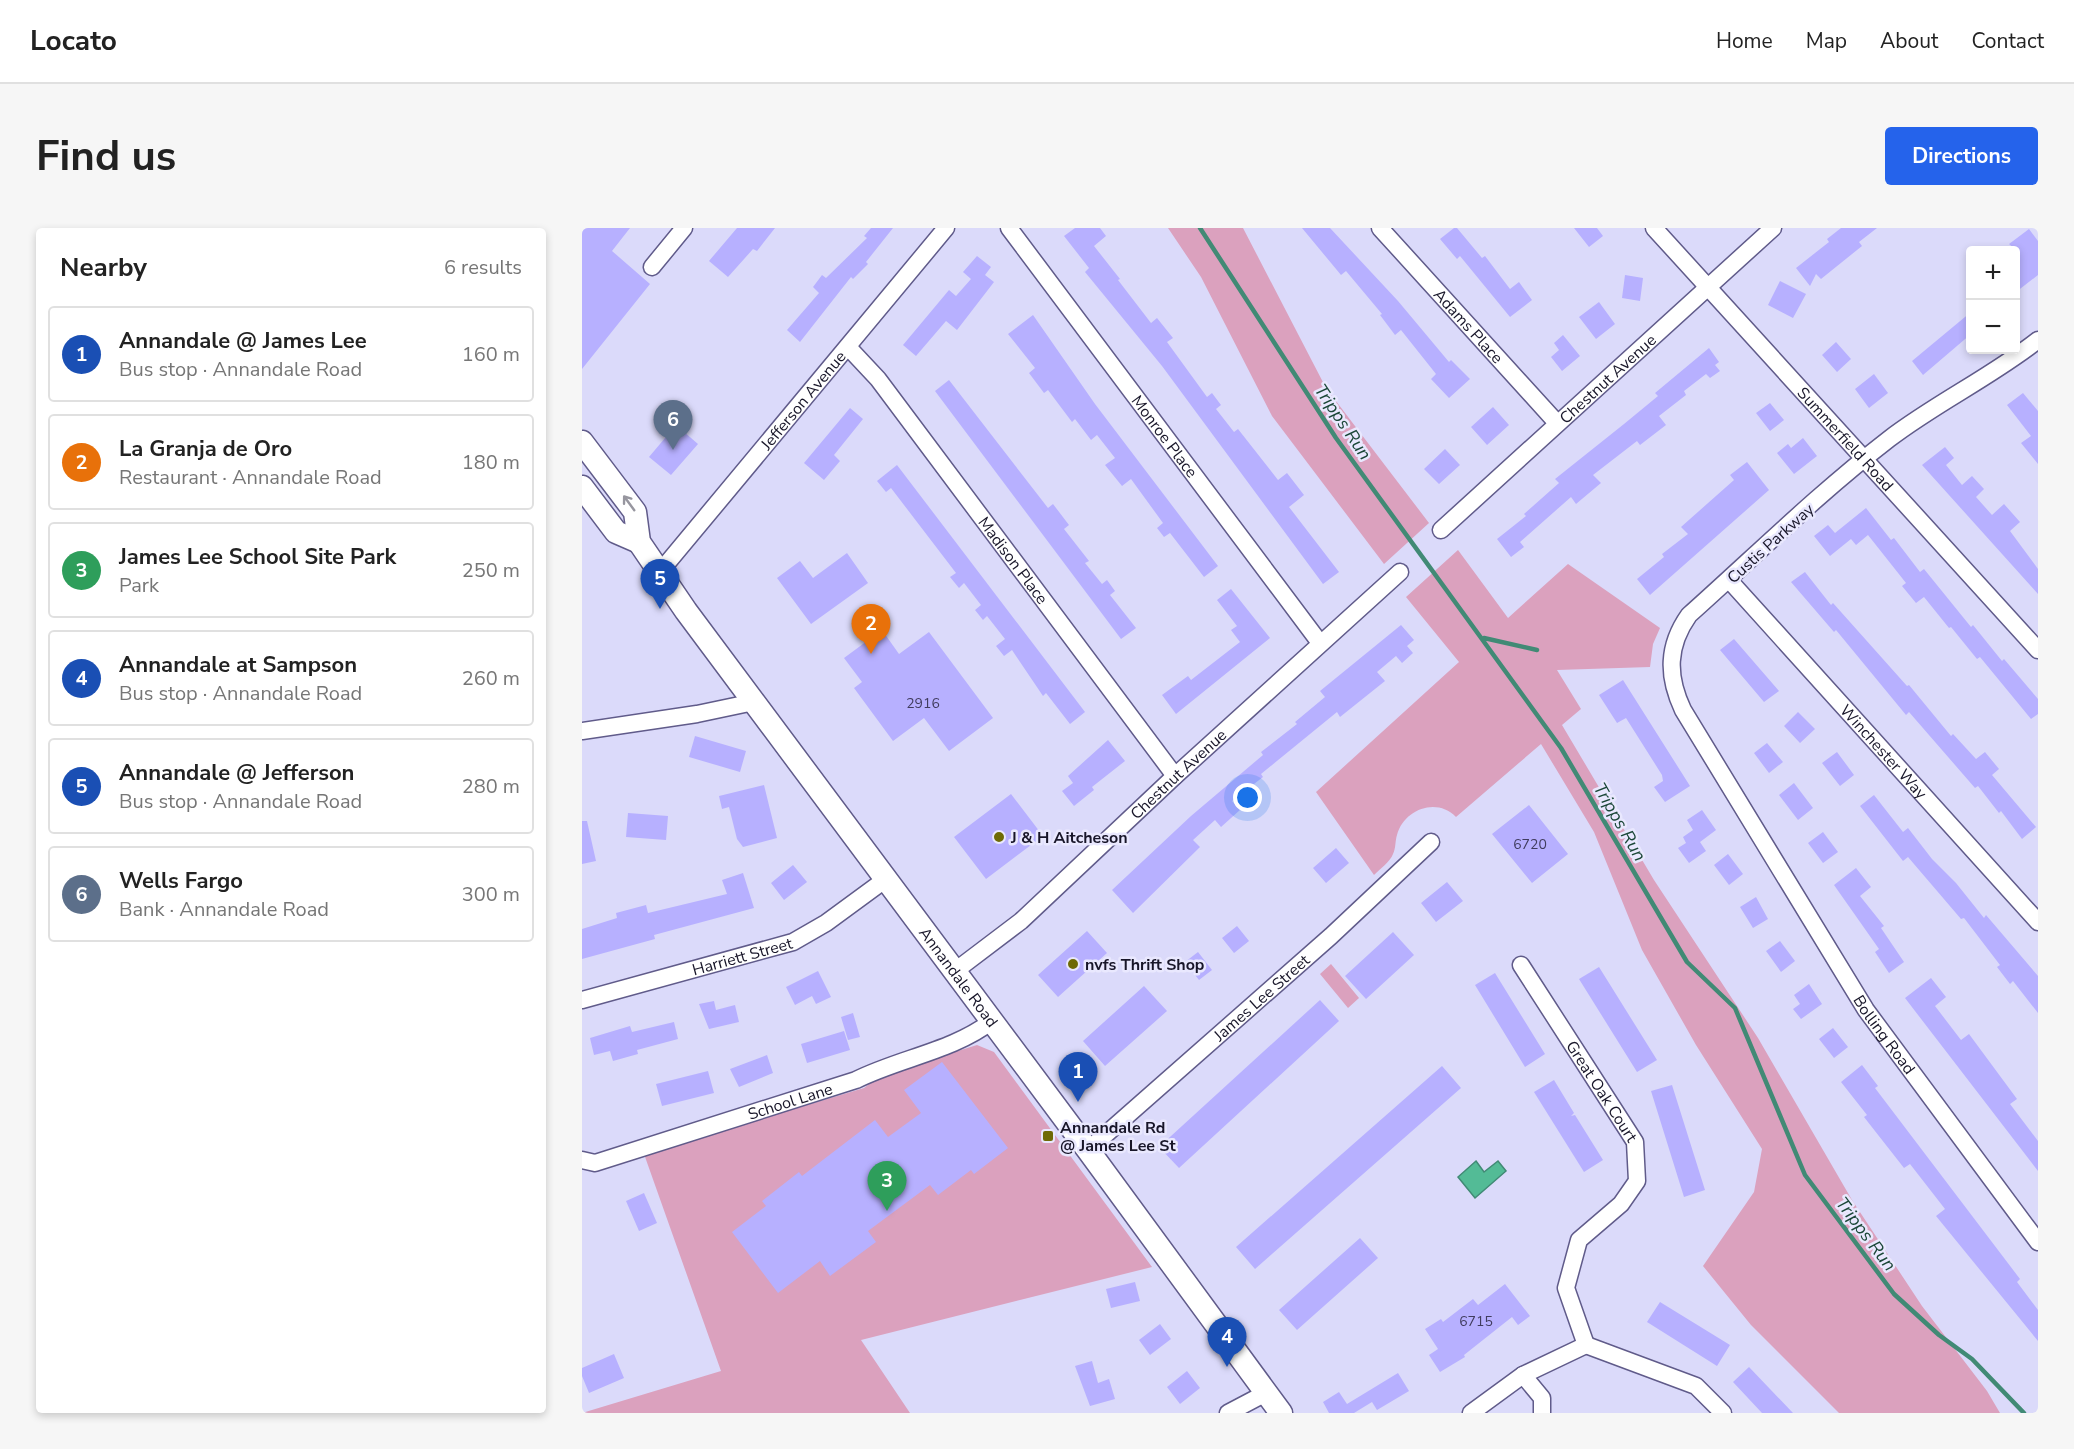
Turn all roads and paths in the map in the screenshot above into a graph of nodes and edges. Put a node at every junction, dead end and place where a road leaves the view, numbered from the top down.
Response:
1 (684, 228) edge
2 (946, 228) edge
3 (1010, 228) edge
4 (1380, 228) edge
5 (1654, 228) edge
6 (1773, 228) edge
7 (652, 267) dead end
8 (1708, 288) junction
9 (848, 347) junction
10 (2035, 349) edge
11 (1557, 423) junction
12 (582, 442) edge
13 (1865, 459) junction
14 (582, 487) edge
15 (1441, 530) dead end
16 (639, 542) junction
17 (1400, 572) dead end
18 (659, 573) junction
19 (1729, 580) junction
20 (1320, 644) junction
21 (2038, 650) edge
22 (754, 702) junction
23 (582, 731) edge
24 (1175, 776) junction
25 (1749, 817) joint
26 (1431, 842) dead end
27 (886, 879) junction
28 (2038, 922) edge
29 (1521, 965) dead end
30 (955, 971) junction
31 (582, 1000) edge
32 (992, 1021) junction
33 (1088, 1150) junction
34 (582, 1160) edge
35 (2038, 1242) edge
36 (1587, 1345) junction
37 (1523, 1375) junction
38 (1266, 1393) junction
39 (1228, 1413) edge
40 (1281, 1413) edge
41 (1470, 1413) edge
42 (1542, 1413) edge
43 (1723, 1413) edge

1 - 7 street
2 - 9 street, Jefferson Avenue
3 - 20 street, Monroe Place
4 - 11 street, Adams Place
5 - 8 street, Summerfield Road
6 - 8 street, Chestnut Avenue
8 - 11 street, Chestnut Avenue
8 - 13 street, Summerfield Road
9 - 18 street, Jefferson Avenue
9 - 24 street, Madison Place
10 - 13 street, Custis Parkway
11 - 15 street, Chestnut Avenue
16 -> 12 main road, Annandale Road
13 - 19 street, Custis Parkway
13 - 21 street, Summerfield Road
14 - 16 main road, Annandale Road
16 - 18 main road, Annandale Road
17 - 20 street, Chestnut Avenue
18 - 22 main road, Annandale Road
19 - 25 street, Custis Parkway
19 - 28 street, Winchester Way
20 - 24 street, Chestnut Avenue
22 - 23 street
22 - 27 main road, Annandale Road
24 - 30 street, Chestnut Avenue
25 - 35 street, Bolling Road
26 - 33 street, James Lee Street
27 - 30 main road, Annandale Road
27 - 31 street, Harriett Street
29 - 36 street, Great Oak Court
30 - 32 main road, Annandale Road
32 - 33 main road, Annandale Road
32 - 34 street, School Lane
33 - 38 main road, Annandale Road
36 - 37 street
36 - 43 street
37 - 41 street
37 - 42 street
38 - 39 street
38 - 40 main road, Annandale Road

